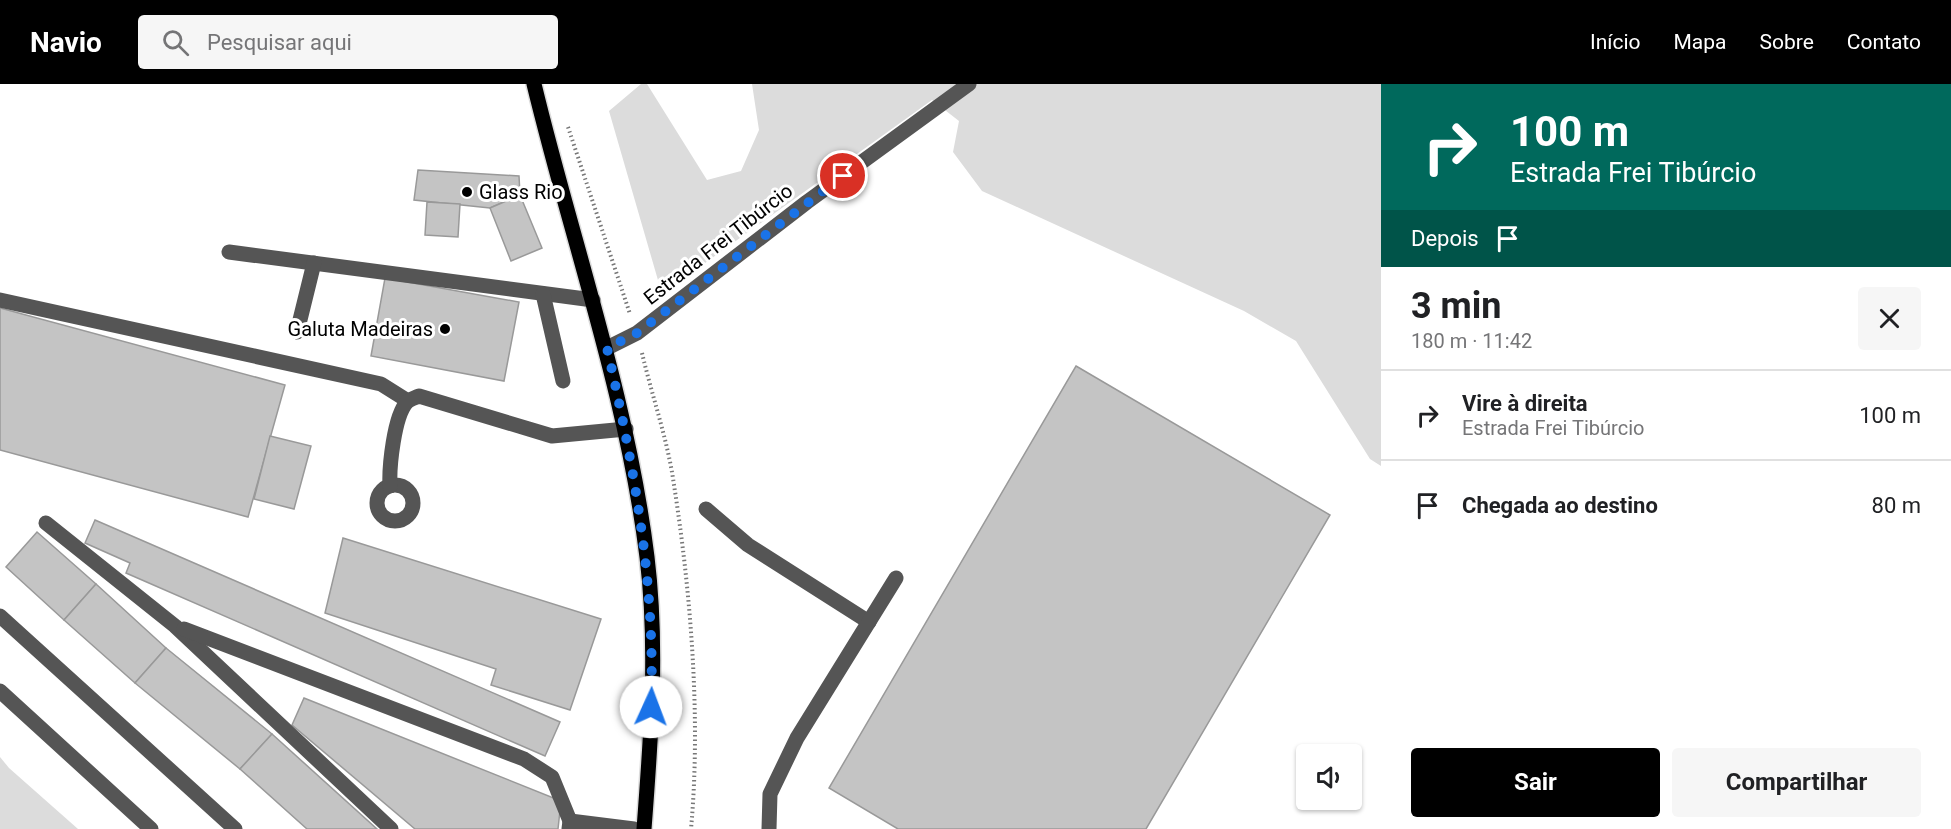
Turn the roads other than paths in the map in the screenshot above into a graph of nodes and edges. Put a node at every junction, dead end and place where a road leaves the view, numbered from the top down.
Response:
1 (534, 84) edge
2 (969, 84) edge
3 (229, 252) dead end
4 (314, 262) junction
5 (543, 294) junction
6 (0, 300) edge
7 (593, 300) junction
8 (297, 332) dead end
9 (607, 348) junction
10 (563, 381) dead end
11 (408, 400) junction
12 (626, 429) junction
13 (390, 486) dead end
14 (706, 509) dead end
15 (46, 523) dead end
16 (896, 578) dead end
17 (0, 616) edge
18 (869, 622) junction
19 (175, 626) junction
20 (0, 691) edge
21 (569, 825) edge
22 (151, 829) edge
23 (235, 829) edge
24 (391, 829) edge
25 (634, 829) edge
26 (644, 829) edge
27 (769, 829) edge

1 - 7 main road
2 - 9 street, Estrada Frei Tibúrcio
3 - 4 street
4 - 5 street
4 - 8 street
5 - 7 street
5 - 10 street
6 - 11 street
7 - 9 main road
9 - 12 main road
11 - 12 street
11 - 13 street
12 - 26 main road
14 - 18 street
15 - 19 street
16 - 18 street
17 - 23 street
18 - 27 street
19 - 21 street
19 - 24 street
20 - 22 street
21 - 25 street

